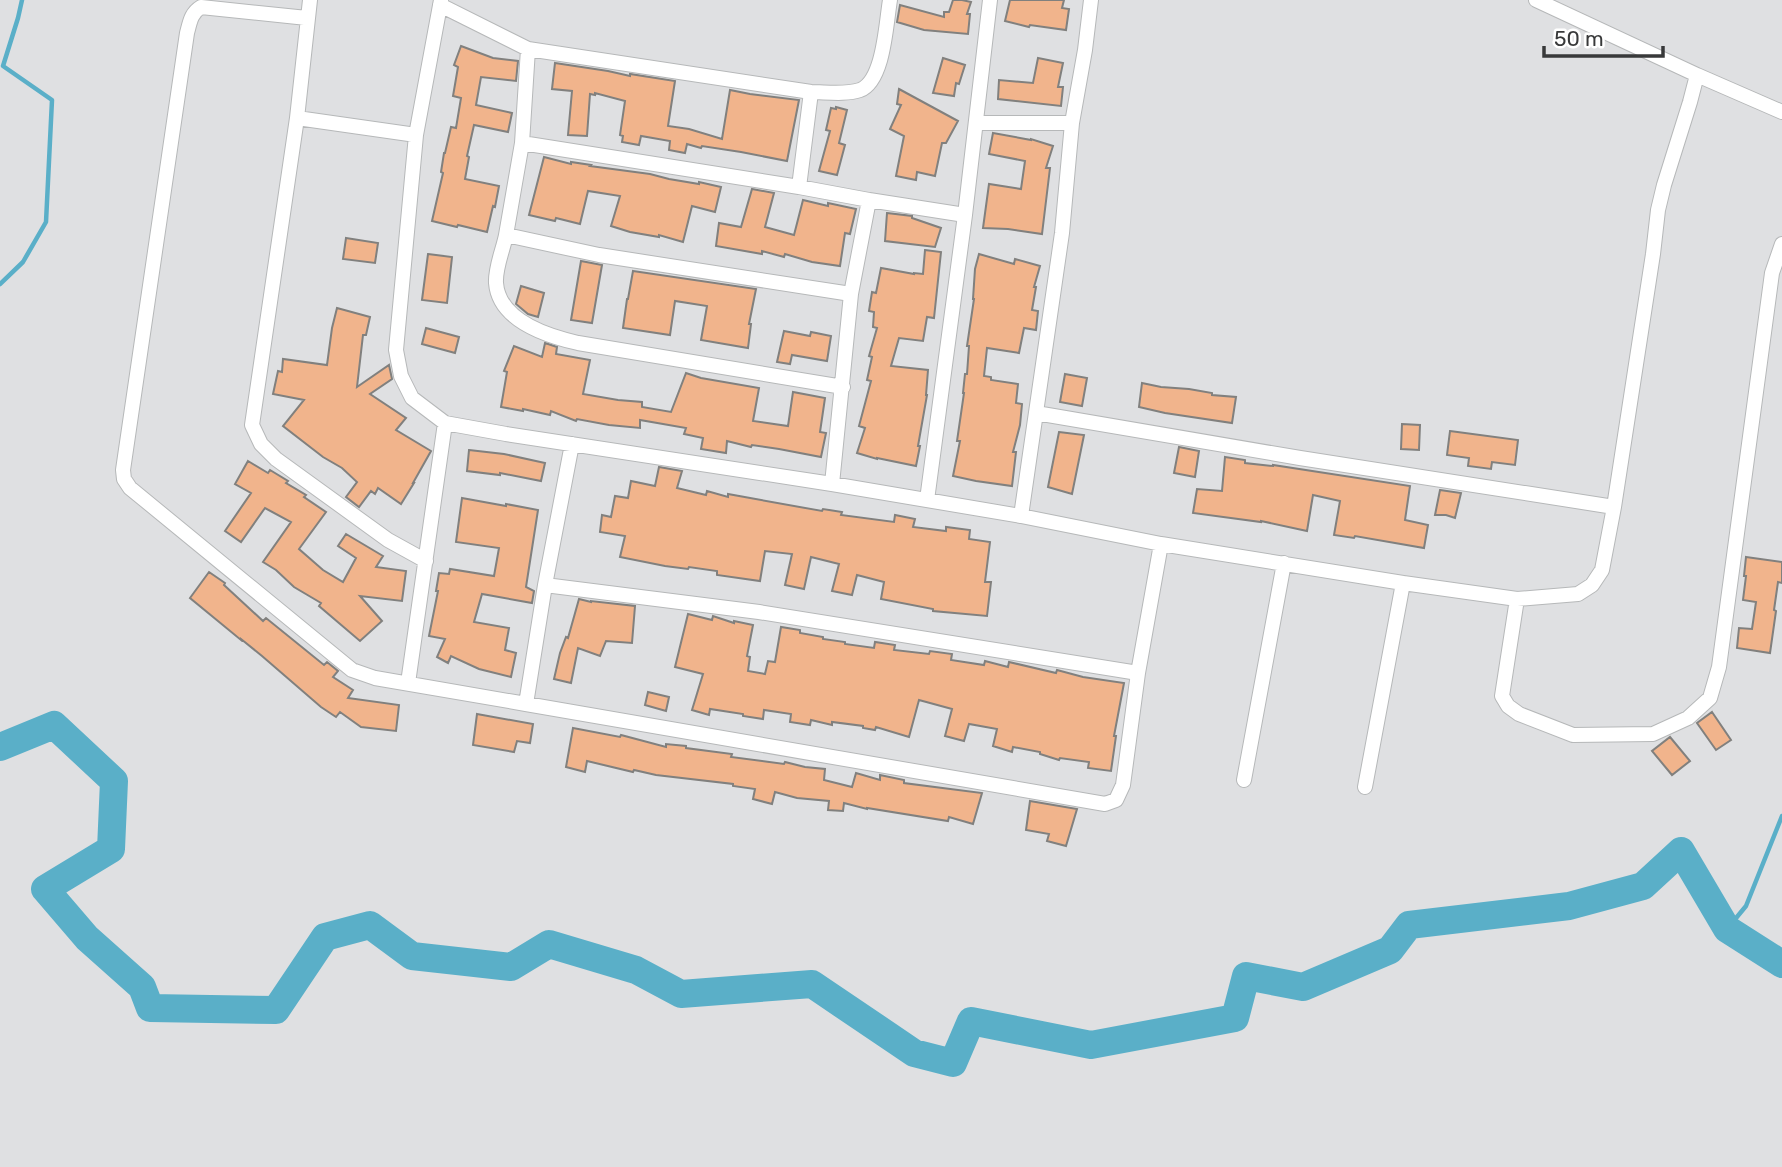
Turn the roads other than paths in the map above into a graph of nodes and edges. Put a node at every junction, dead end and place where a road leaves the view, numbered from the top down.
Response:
1 (310, 0) edge
2 (890, 0) edge
3 (990, 0) edge
4 (1091, 0) edge
5 (1536, 0) edge
6 (440, 3) edge
7 (307, 18) junction
8 (528, 49) junction
9 (1697, 75) junction
10 (811, 92) junction
11 (1782, 112) edge
12 (297, 118) junction
13 (975, 123) junction
14 (1072, 123) junction
15 (416, 135) junction
16 (522, 143) junction
17 (799, 187) junction
18 (869, 200) junction
19 (965, 215) junction
20 (506, 235) junction
21 (1782, 244) edge
22 (851, 294) junction
23 (843, 387) junction
24 (1036, 414) junction
25 (445, 423) junction
26 (572, 444) junction
27 (832, 484) junction
28 (927, 500) junction
29 (1614, 507) junction
30 (1021, 516) junction
31 (1161, 544) junction
32 (426, 561) junction
33 (1284, 563) junction
34 (1403, 583) junction
35 (545, 585) junction
36 (1517, 599) junction
37 (1139, 673) junction
38 (408, 683) junction
39 (526, 704) junction
40 (1244, 780) dead end
41 (1364, 787) dead end

1 - 7 street
2 - 10 street
3 - 13 street
4 - 14 street
5 - 9 street
6 - 8 street
6 - 15 street
7 - 12 street
7 - 38 street
8 - 10 street
8 - 16 street
9 - 11 street
9 - 29 street
10 - 17 street
12 - 15 street
12 - 32 street
13 - 14 street
13 - 19 street
14 - 24 street
15 - 25 street
16 - 17 street
16 - 20 street
17 - 18 street
18 - 19 street
18 - 22 street
19 - 28 street
20 - 22 street
20 - 23 street
21 - 36 street
22 - 23 street
23 - 27 street
24 - 29 street
24 - 30 street
25 - 26 street
25 - 32 street
26 - 27 street
26 - 35 street
27 - 28 street
28 - 30 street
29 - 36 street
30 - 31 street
31 - 33 street
31 - 37 street
32 - 38 street
33 - 34 street
33 - 40 street
34 - 36 street
34 - 41 street
35 - 37 street
35 - 39 street
37 - 39 street
38 - 39 street

